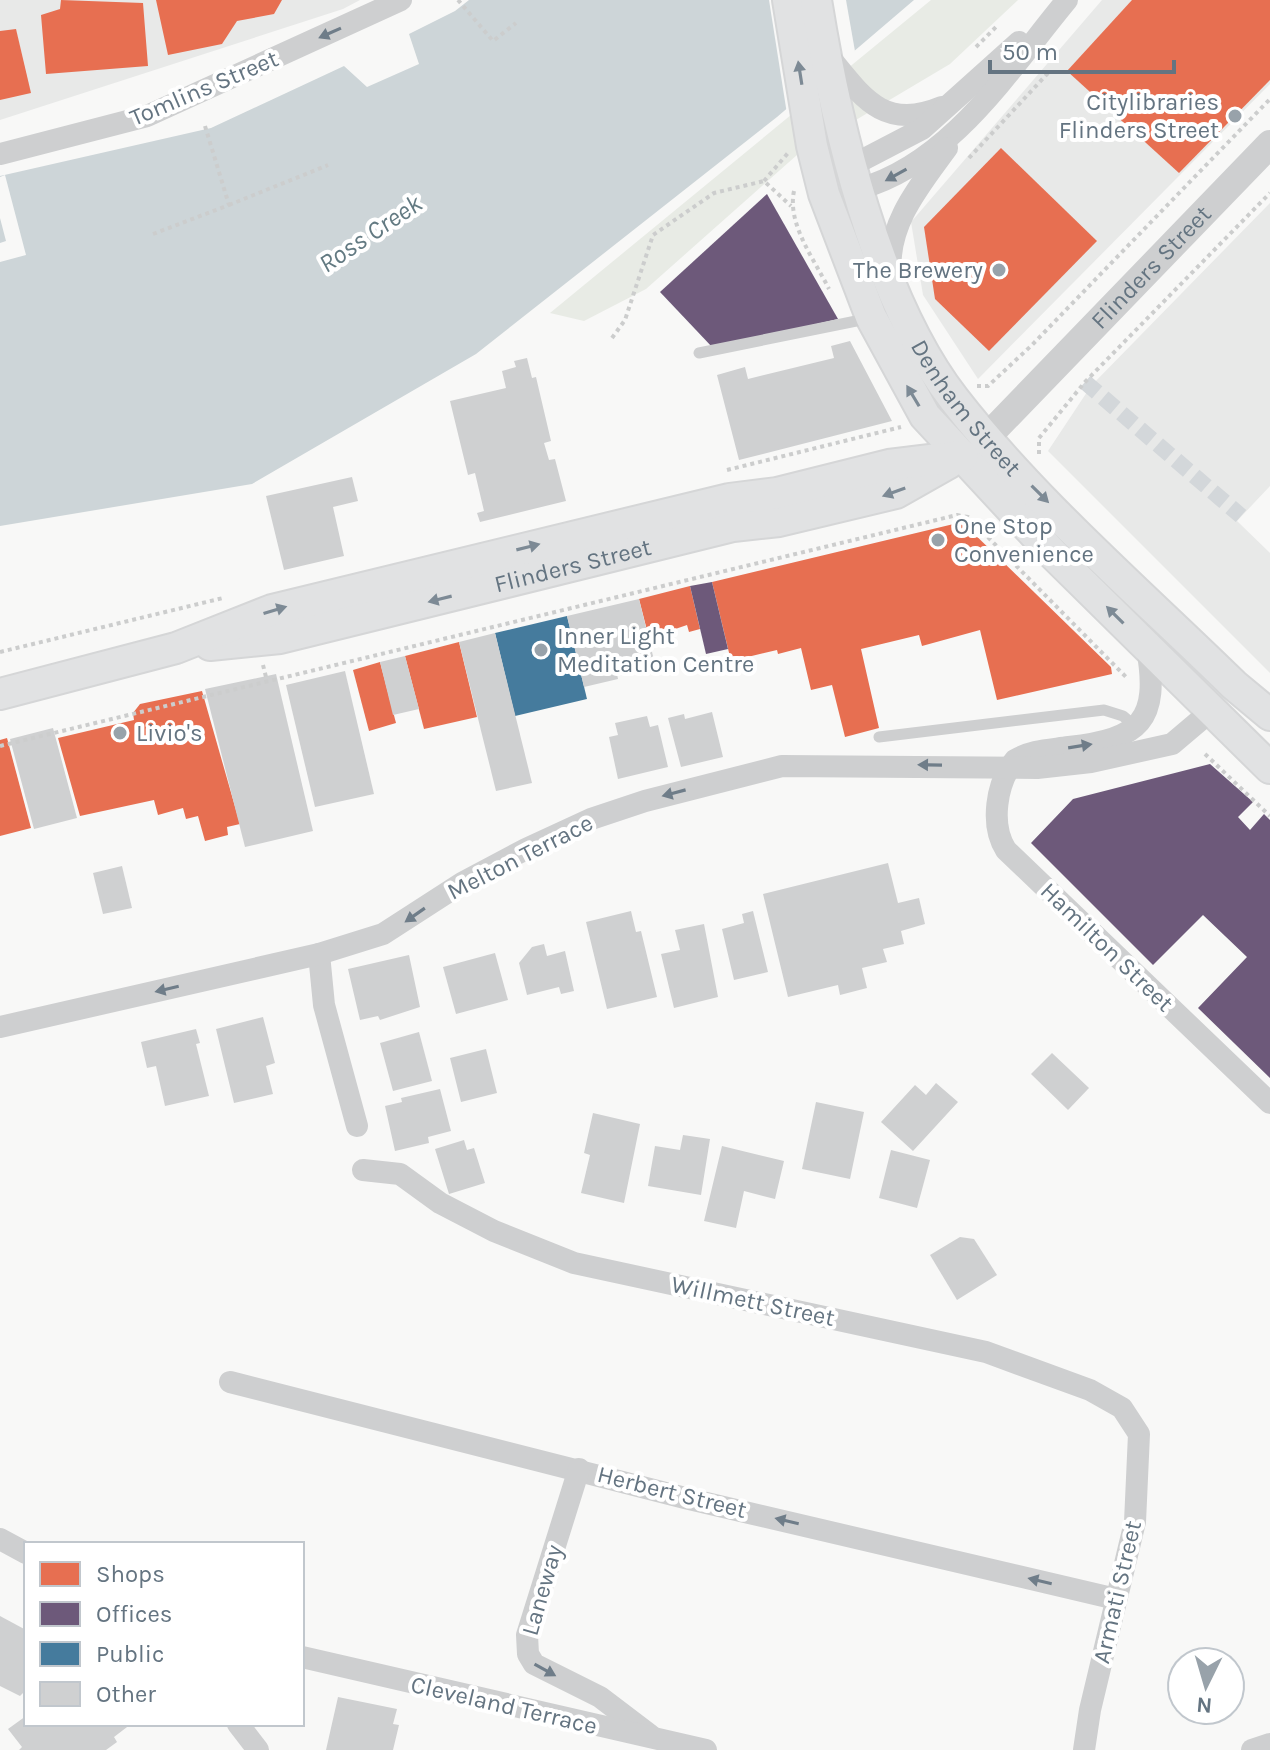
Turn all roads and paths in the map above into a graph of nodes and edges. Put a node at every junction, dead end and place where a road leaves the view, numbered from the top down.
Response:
1 (401, 0) edge
2 (458, 0) edge
3 (788, 0) edge
4 (816, 0) edge
5 (1066, 0) edge
6 (516, 23) dead end
7 (997, 26) dead end
8 (975, 47) dead end
9 (824, 51) junction
10 (1049, 72) dead end
11 (1270, 99) edge
12 (947, 105) junction
13 (969, 118) junction
14 (205, 126) dead end
15 (1270, 144) edge
16 (800, 150) junction
17 (0, 154) edge
18 (328, 165) dead end
19 (960, 167) dead end
20 (855, 178) junction
21 (764, 181) junction
22 (822, 187) junction
23 (1270, 193) edge
24 (229, 205) junction
25 (791, 206) dead end
26 (153, 234) dead end
27 (892, 287) junction
28 (871, 317) junction
29 (612, 338) dead end
30 (699, 353) dead end
31 (988, 386) dead end
32 (987, 437) junction
33 (1039, 454) dead end
34 (963, 456) junction
35 (1147, 648) junction
36 (1127, 678) dead end
37 (1234, 685) junction
38 (10, 689) edge
39 (1211, 711) junction
40 (1270, 715) edge
41 (1137, 728) junction
42 (879, 737) dead end
43 (0, 746) edge
44 (1144, 752) junction
45 (1205, 754) dead end
46 (1008, 768) junction
47 (1270, 768) edge
48 (1270, 816) edge
49 (319, 954) junction
50 (0, 1027) edge
51 (1270, 1103) edge
52 (357, 1126) dead end
53 (363, 1170) dead end
54 (230, 1382) dead end
55 (1139, 1434) joint
56 (579, 1469) junction
57 (0, 1539) edge
58 (24, 1552) edge
59 (1116, 1599) junction
60 (304, 1657) edge
61 (240, 1726) edge
62 (656, 1740) junction
63 (1270, 1744) edge
64 (258, 1750) edge
65 (706, 1750) edge
66 (1084, 1750) edge
67 (1252, 1750) edge

1 -> 17 street, Tomlins Street
2 - 6 path
16 -> 3 main road, Denham Street
4 - 9 main road, Denham Street
5 - 12 street
5 - 13 street
7 - 8 path
9 - 12 street
9 - 20 main road, Denham Street
10 - 19 path
11 - 31 path
12 - 20 street
13 -> 20 street
13 - 27 street
14 - 24 path
15 - 32 street, Flinders Street
16 - 21 path
16 - 22 main road, Denham Street
18 - 24 path
20 - 22 main road
20 - 27 main road, Denham Street
21 - 25 path
21 - 29 path
22 - 28 main road, Denham Street
23 - 33 path
24 - 26 path
27 - 32 main road, Denham Street
28 - 30 lane
34 -> 28 main road, Denham Street
32 - 34 main road, Flinders Street
32 -> 37 main road, Denham Street
35 -> 34 main road, Denham Street
34 - 38 main road, Flinders Street
35 - 39 main road, Denham Street
35 - 41 street
36 - 43 path
37 - 39 main road
37 - 40 main road, Denham Street
39 - 44 street, Melton Terrace
39 - 47 main road, Denham Street
41 - 42 lane
41 - 44 street
46 -> 41 street, Melton Terrace
44 - 46 street, Melton Terrace
45 - 48 path
46 -> 49 street, Melton Terrace
46 - 51 street, Hamilton Street
49 -> 50 street, Melton Terrace
49 - 52 street
53 - 55 street, Willmett Street
54 - 56 street, Herbert Street
55 - 59 street, Armati Street
59 -> 56 street, Herbert Street
56 -> 62 street, Laneway
57 - 58 street
59 - 66 street, Armati Street
60 - 62 street, Cleveland Terrace
61 - 64 street
62 - 65 street, Cleveland Terrace
63 - 67 street

